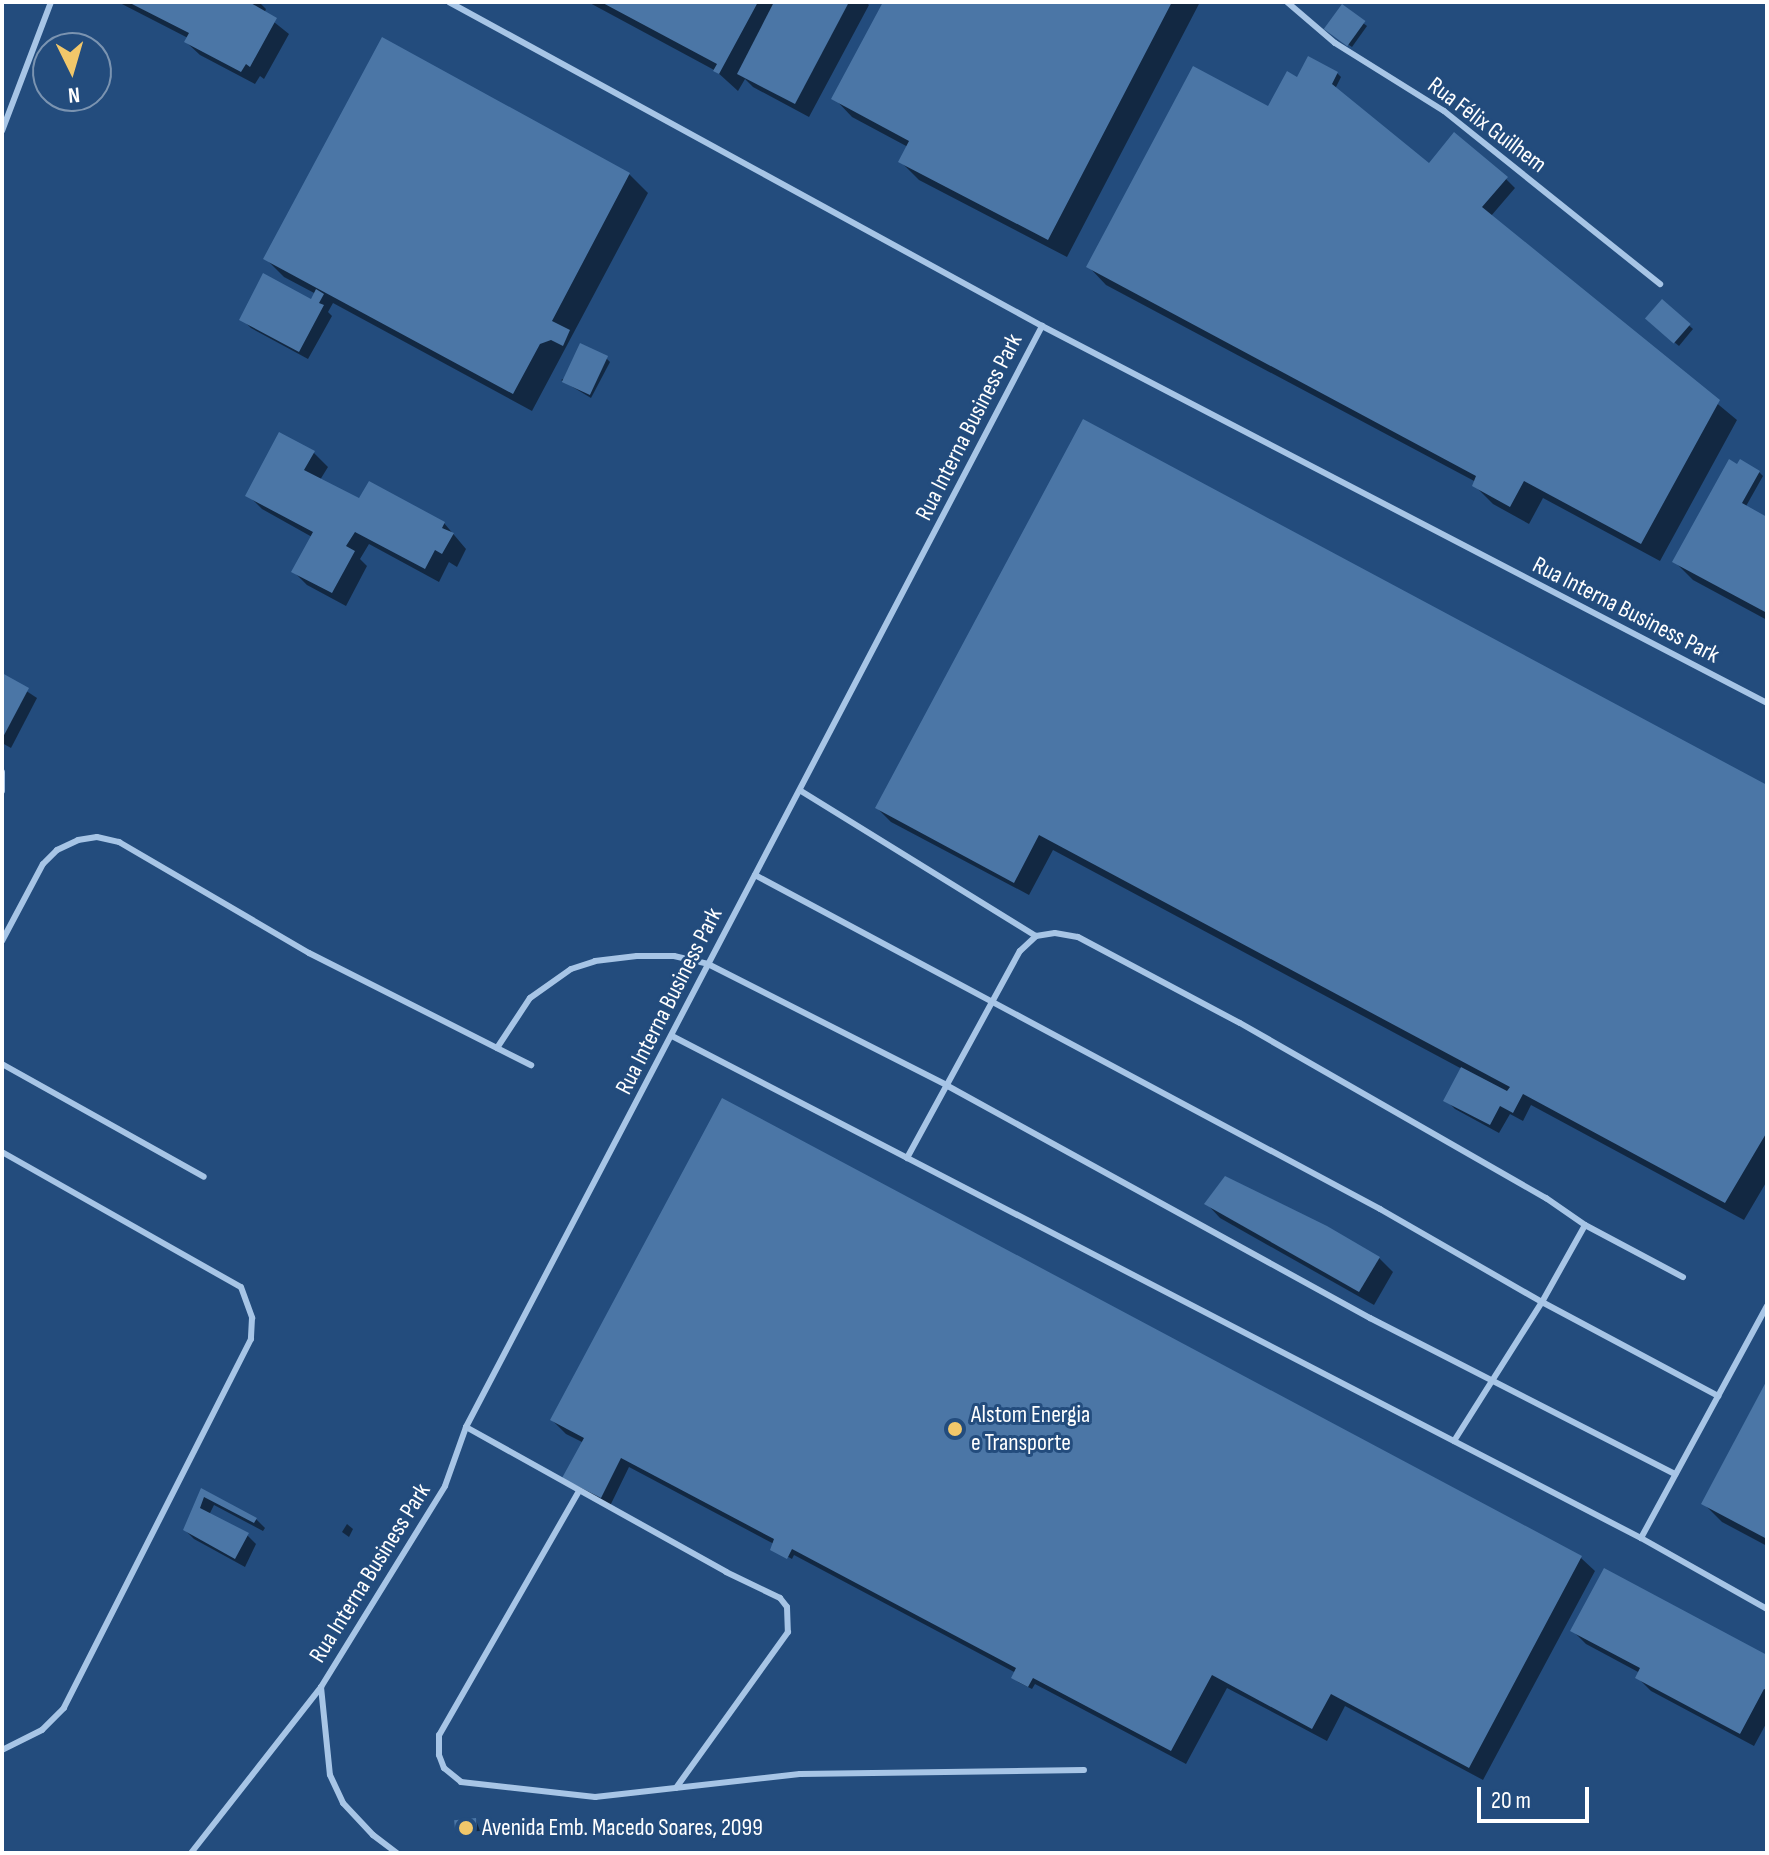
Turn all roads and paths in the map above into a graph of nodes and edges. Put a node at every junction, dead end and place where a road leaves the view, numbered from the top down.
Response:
1 (51, 2) edge
2 (449, 2) edge
3 (1287, 2) edge
4 (2, 131) edge
5 (1660, 284) dead end
6 (1042, 326) junction
7 (1767, 703) edge
8 (2, 772) edge
9 (2, 791) edge
10 (801, 791) junction
11 (755, 875) junction
12 (1036, 936) junction
13 (2, 941) edge
14 (708, 964) junction
15 (991, 999) junction
16 (672, 1036) junction
17 (497, 1048) junction
18 (2, 1064) edge
19 (531, 1065) dead end
20 (946, 1085) junction
21 (2, 1152) edge
22 (907, 1158) junction
23 (204, 1177) dead end
24 (1585, 1225) junction
25 (1683, 1277) dead end
26 (1542, 1302) junction
27 (1767, 1306) edge
28 (1493, 1380) junction
29 (1718, 1396) junction
30 (466, 1427) junction
31 (1454, 1441) junction
32 (1675, 1474) junction
33 (579, 1491) junction
34 (1641, 1538) junction
35 (1767, 1609) edge
36 (321, 1687) junction
37 (2, 1750) edge
38 (1084, 1770) dead end
39 (676, 1788) junction
40 (191, 1853) edge
41 (397, 1853) edge

1 - 4 lane
2 - 6 lane, Rua Interna Business Park
3 - 5 lane, Rua Félix Guilhem
6 - 7 lane, Rua Interna Business Park
6 - 10 lane, Rua Interna Business Park
8 - 9 lane
10 - 11 lane, Rua Interna Business Park
10 - 12 lane
11 - 14 lane, Rua Interna Business Park
11 - 15 lane
12 - 15 lane
12 - 24 lane
13 - 17 lane
14 - 16 lane, Rua Interna Business Park
14 - 17 lane
14 - 20 lane
15 - 20 lane
15 - 26 lane
16 - 22 lane
16 - 30 lane, Rua Interna Business Park
17 - 19 lane
18 - 23 lane
20 - 22 lane
20 - 28 lane
21 - 37 lane
22 - 31 lane
24 - 25 lane
24 - 26 lane
26 - 28 lane
26 - 29 lane
27 - 29 lane
28 - 31 lane
28 - 32 lane
29 - 32 lane
30 - 33 lane
30 - 36 lane, Rua Interna Business Park
31 - 34 lane
32 - 34 lane
33 - 39 lane
33 - 39 lane
34 - 35 lane
36 - 40 lane, Rua Interna Business Park
36 - 41 lane
38 - 39 lane

